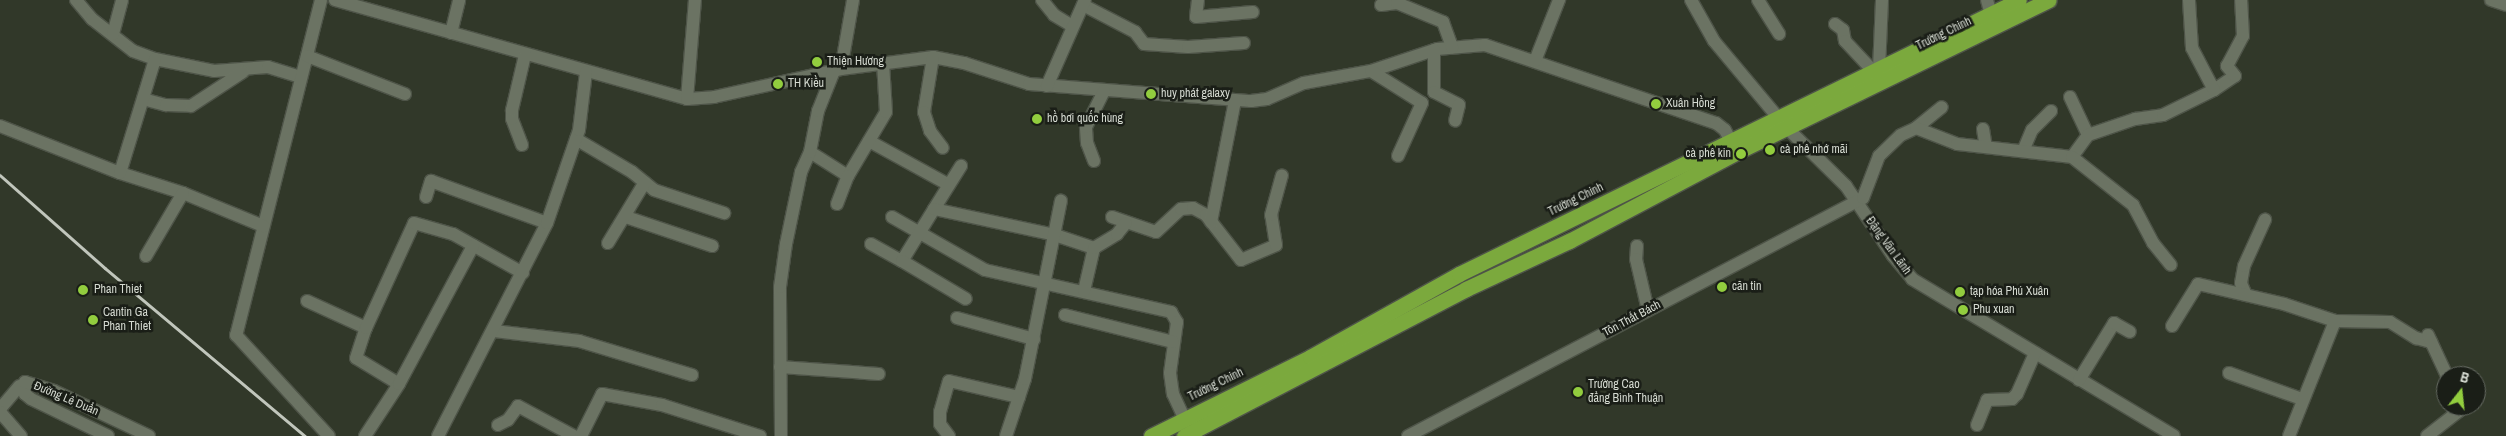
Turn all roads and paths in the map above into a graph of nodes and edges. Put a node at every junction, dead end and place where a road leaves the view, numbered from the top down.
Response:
1 (76, 0) edge
2 (122, 0) edge
3 (320, 0) edge
4 (335, 0) edge
5 (459, 0) edge
6 (695, 0) edge
7 (853, 0) edge
8 (1042, 0) edge
9 (1198, 0) edge
10 (1558, 0) edge
11 (1691, 0) edge
12 (1758, 0) edge
13 (1882, 0) edge
14 (1986, 0) edge
15 (2019, 0) edge
16 (2049, 0) edge
17 (2189, 0) edge
18 (2241, 0) edge
19 (2491, 0) edge
20 (1084, 2) edge
21 (1381, 5) dead end
22 (2506, 5) edge
23 (1253, 12) dead end
24 (1991, 15) junction
25 (1835, 24) dead end
26 (1072, 26) junction
27 (451, 33) junction
28 (112, 34) junction
29 (1779, 34) dead end
30 (1244, 43) dead end
31 (1452, 47) junction
32 (1434, 50) junction
33 (525, 55) junction
34 (307, 56) junction
35 (933, 58) junction
36 (155, 59) junction
37 (1535, 61) junction
38 (883, 63) junction
39 (250, 68) junction
40 (837, 70) junction
41 (1371, 71) junction
42 (1876, 71) junction
43 (586, 72) junction
44 (301, 77) junction
45 (1047, 86) junction
46 (2214, 90) junction
47 (1104, 91) junction
48 (1434, 92) junction
49 (405, 94) dead end
50 (2070, 97) dead end
51 (143, 99) junction
52 (686, 99) junction
53 (1235, 101) junction
54 (1422, 103) junction
55 (1942, 107) dead end
56 (2051, 111) dead end
57 (1455, 121) dead end
58 (1783, 122) junction
59 (0, 126) edge
60 (1916, 128) junction
61 (1983, 129) dead end
62 (2088, 135) junction
63 (576, 139) junction
64 (869, 141) junction
65 (522, 145) dead end
66 (1733, 147) junction
67 (1986, 147) junction
68 (943, 148) dead end
69 (2023, 151) junction
70 (810, 152) junction
71 (1398, 156) dead end
72 (2072, 157) junction
73 (1094, 161) dead end
74 (961, 166) dead end
75 (120, 173) junction
76 (1282, 174) dead end
77 (848, 176) junction
78 (645, 182) junction
79 (949, 185) junction
80 (183, 192) junction
81 (426, 197) dead end
82 (1061, 201) dead end
83 (1856, 202) junction
84 (837, 204) dead end
85 (934, 209) junction
86 (724, 214) dead end
87 (626, 217) junction
88 (892, 217) dead end
89 (1112, 217) dead end
90 (2265, 220) dead end
91 (1211, 222) junction
92 (547, 223) junction
93 (1126, 223) junction
94 (263, 226) junction
95 (920, 233) junction
96 (1055, 235) junction
97 (608, 243) dead end
98 (870, 244) dead end
99 (474, 246) junction
100 (712, 246) dead end
101 (1637, 246) dead end
102 (1094, 248) junction
103 (146, 256) dead end
104 (902, 261) junction
105 (2171, 265) dead end
106 (523, 273) junction
107 (1044, 284) junction
108 (1084, 291) junction
109 (2246, 295) junction
110 (966, 299) dead end
111 (307, 301) dead end
112 (1648, 310) junction
113 (1065, 315) dead end
114 (957, 318) dead end
115 (2335, 321) junction
116 (2172, 326) dead end
117 (366, 328) junction
118 (494, 330) junction
119 (2130, 332) dead end
120 (1034, 339) junction
121 (1173, 342) junction
122 (2035, 353) junction
123 (2442, 366) edge
124 (780, 367) junction
125 (2229, 373) dead end
126 (879, 374) dead end
127 (692, 375) dead end
128 (2079, 380) junction
129 (399, 384) junction
130 (19, 386) dead end
131 (1019, 397) junction
132 (2302, 399) junction
133 (0, 410) edge
134 (2453, 416) edge
135 (1184, 418) junction
136 (498, 425) dead end
137 (1977, 425) dead end
138 (21, 436) edge
139 (108, 436) edge
140 (149, 436) edge
141 (329, 436) edge
142 (364, 436) edge
143 (438, 436) edge
144 (574, 436) edge
145 (581, 436) edge
146 (760, 436) edge
147 (781, 436) edge
148 (948, 436) edge
149 (1006, 436) edge
150 (1151, 436) edge
151 (1184, 436) edge
152 (1408, 436) edge
153 (2174, 436) edge
154 (2289, 436) edge
155 (2427, 436) edge

1 - 28 street
2 - 28 street
3 - 34 street
4 - 27 street
5 - 27 street
6 - 52 street
7 - 40 street
8 - 26 street
9 - 23 street
10 - 37 street
11 - 58 street, Đặng Văn Lãnh
12 - 29 street
13 - 42 street
14 - 24 street
15 - 24 highway, Trường Chinh
16 - 58 highway, Trường Chinh
17 - 46 street
18 - 46 street
19 - 22 street
20 - 26 street
20 - 30 street
21 - 31 street
24 - 42 highway, Trường Chinh
25 - 42 street
26 - 45 street
27 - 33 street
28 - 36 street
31 - 32 street
31 - 37 street
32 - 41 street
32 - 48 street
33 - 43 street
33 - 65 street
34 - 44 street
34 - 49 street
35 - 38 street
35 - 45 street
35 - 68 street
36 - 39 street
36 - 51 street
37 - 66 street
38 - 40 street
38 - 64 street
39 - 44 street
39 - 51 street
40 - 52 street
40 - 70 street
41 - 53 street
41 - 54 street
42 - 58 highway, Trường Chinh
43 - 52 street
43 - 63 street
44 - 94 street
45 - 47 street
46 - 62 street
47 - 53 street
47 - 73 street
48 - 54 street
48 - 57 street
50 - 62 street
51 - 75 street
53 - 91 street
54 - 71 street
55 - 60 street
56 - 69 street
58 - 66 highway, Trường Chinh
58 - 83 street, Đặng Văn Lãnh
59 - 75 street
60 - 67 street
60 - 83 street
61 - 67 street
62 - 72 street
63 - 78 street
63 - 92 street
64 - 77 street
64 - 79 street
66 - 135 highway, Trường Chinh
66 - 151 highway, Trường Chinh
67 - 69 street
69 - 72 street
70 - 77 street
70 - 124 street
72 - 105 street
74 - 79 street
75 - 80 street
76 - 91 street
77 - 84 street
78 - 86 street
78 - 87 street
79 - 85 street
80 - 94 street
80 - 103 street
81 - 92 street
82 - 96 street
83 - 112 street, Tôn Thất Bách
83 - 122 street, Đặng Văn Lãnh
85 - 95 street
85 - 96 street
87 - 97 street
87 - 100 street
88 - 95 street
89 - 93 street
90 - 109 street
91 - 93 street
92 - 106 street
93 - 102 street
94 - 141 street
95 - 104 street
95 - 107 street
96 - 102 street
96 - 107 street
98 - 104 street
99 - 106 street
99 - 117 street
99 - 129 street
101 - 112 street
102 - 108 street
104 - 110 street
106 - 118 street
107 - 108 street
107 - 120 street
108 - 121 street
109 - 115 street
109 - 116 street
111 - 117 street
112 - 152 street, Tôn Thất Bách
113 - 121 street
114 - 120 street
115 - 123 street
115 - 132 street
117 - 129 street
118 - 127 street
118 - 143 street
119 - 128 street
120 - 131 street
121 - 135 street
122 - 128 street, Đặng Văn Lãnh
122 - 137 street
124 - 126 street
124 - 147 street
125 - 132 street
128 - 153 street, Đặng Văn Lãnh
129 - 142 street
130 - 133 street
131 - 148 street
131 - 149 street
132 - 154 street
133 - 138 street
134 - 155 street
135 - 150 highway, Trường Chinh
136 - 144 street
139 - 140 street, Đường Lê Duẩn
145 - 146 street

